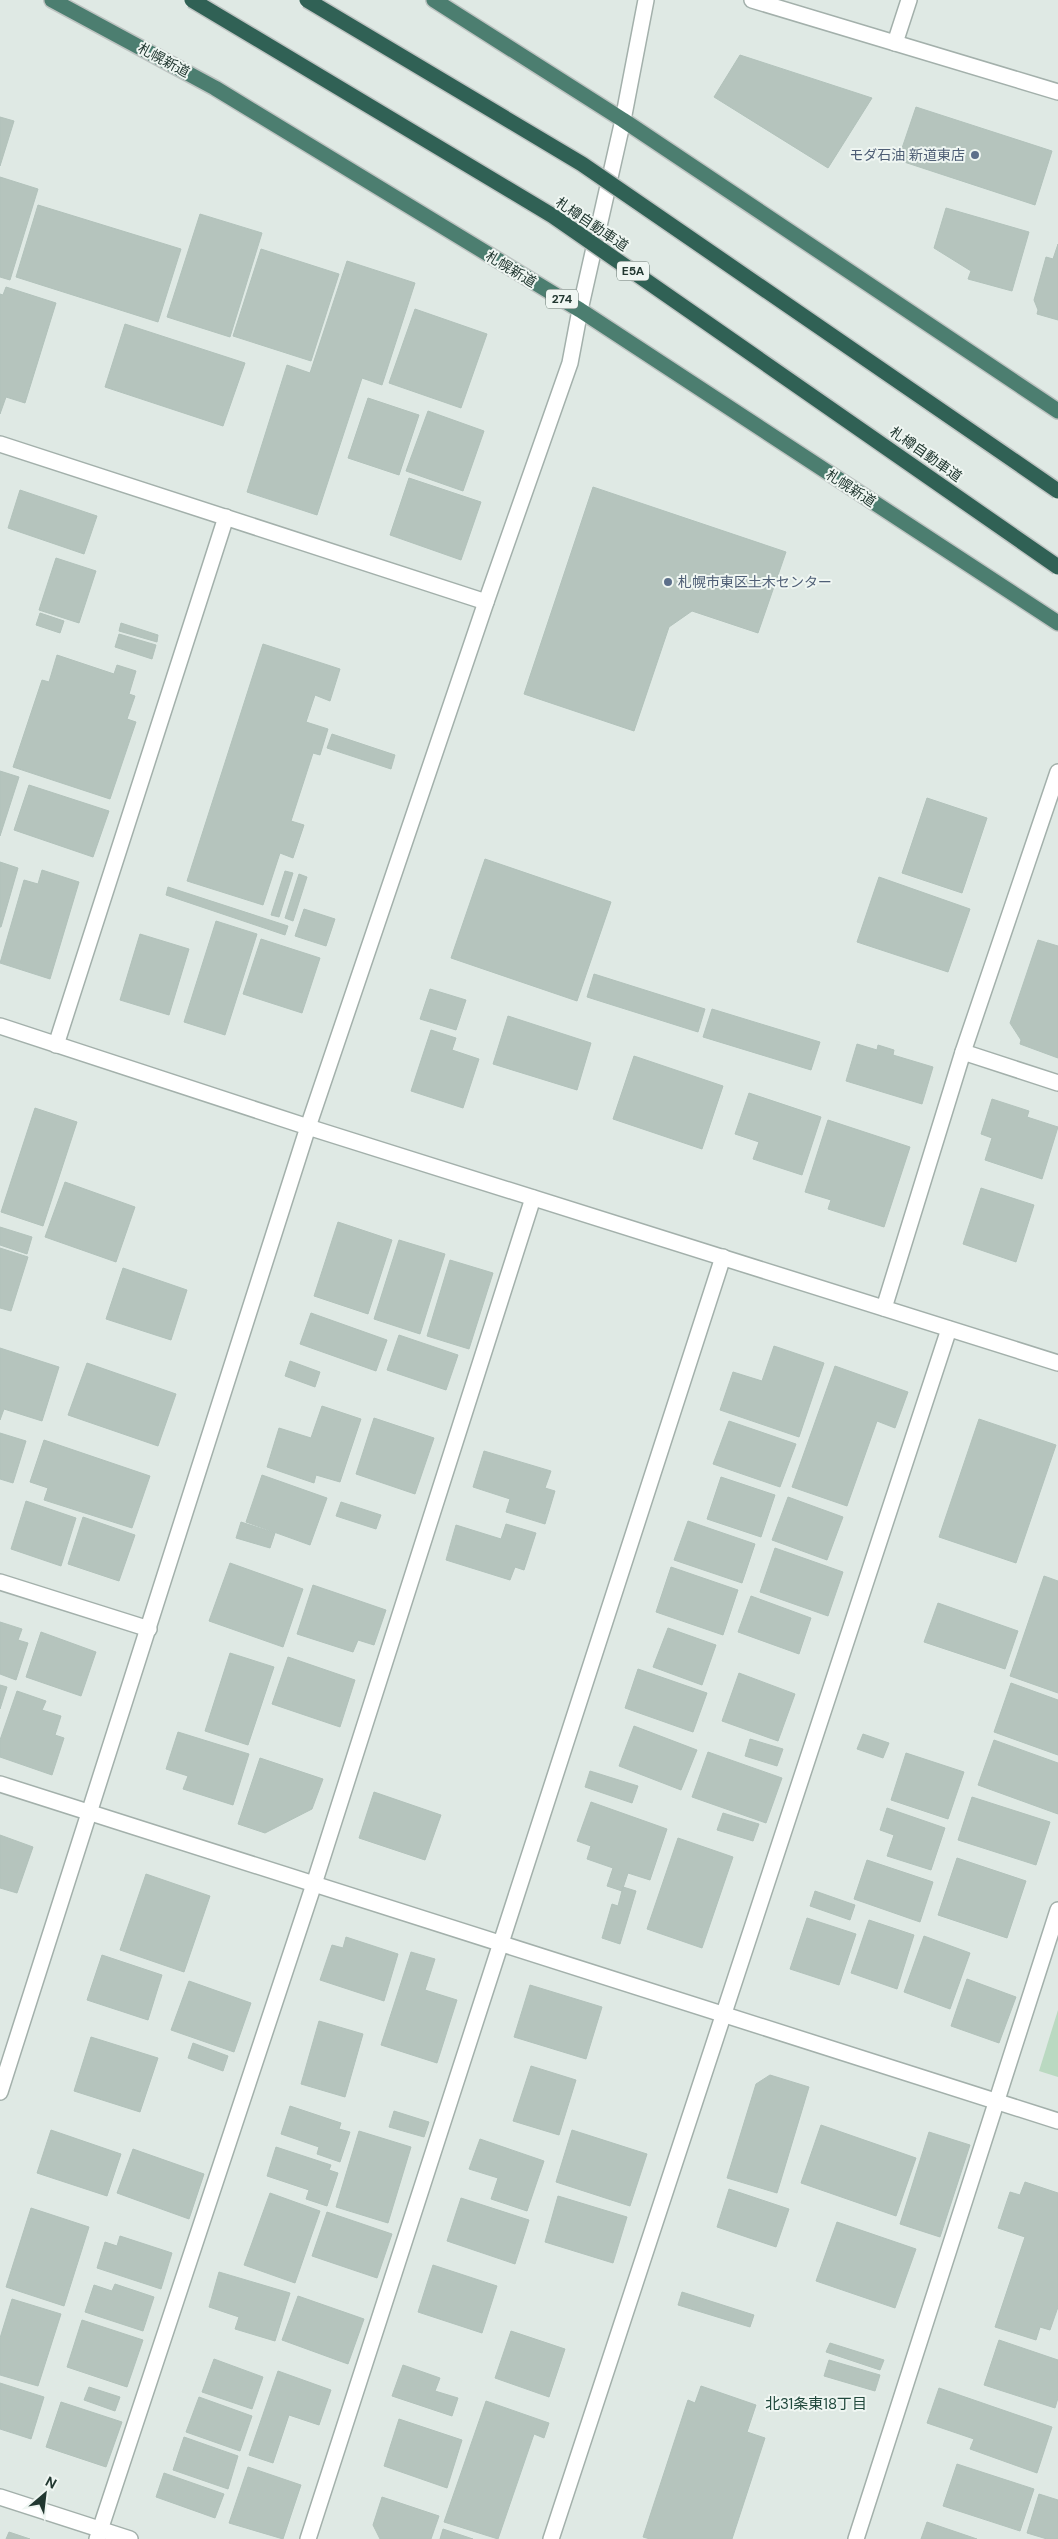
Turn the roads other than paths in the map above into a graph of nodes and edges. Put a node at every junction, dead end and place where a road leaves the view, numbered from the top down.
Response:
1 (52, 0) edge
2 (192, 0) edge
3 (307, 0) edge
4 (434, 0) edge
5 (646, 0) edge
6 (752, 0) edge
7 (909, 0) edge
8 (895, 44) junction
9 (1058, 92) edge
10 (623, 120) junction
11 (580, 310) junction
12 (1058, 411) edge
13 (0, 444) edge
14 (1058, 491) edge
15 (226, 517) junction
16 (1058, 567) edge
17 (486, 602) junction
18 (1058, 623) edge
19 (1058, 772) edge
20 (0, 1026) edge
21 (56, 1044) junction
22 (963, 1052) junction
23 (1058, 1083) edge
24 (308, 1126) junction
25 (533, 1198) junction
26 (723, 1257) junction
27 (884, 1308) junction
28 (949, 1329) junction
29 (1058, 1363) edge
30 (0, 1582) edge
31 (150, 1629) junction
32 (0, 1784) edge
33 (88, 1812) junction
34 (314, 1884) junction
35 (1058, 1910) edge
36 (501, 1944) junction
37 (724, 2014) junction
38 (0, 2092) edge
39 (996, 2102) junction
40 (1058, 2121) edge
41 (0, 2497) edge
42 (99, 2534) edge
43 (130, 2539) edge
44 (308, 2539) edge
45 (551, 2539) edge
46 (856, 2539) edge

1 - 11 highway, 札幌新道 / 274
2 - 16 highway, 札樽自動車道 / E5A, bridge
3 - 14 highway, bridge
4 - 10 highway
5 - 10 street
6 - 8 street
7 - 8 street
8 - 9 street
10 - 11 street
10 - 12 highway
11 - 17 street
11 - 18 highway, 札幌新道 / 274
13 - 15 street
15 - 17 street
15 - 21 street
17 - 24 street
19 - 22 street
20 - 21 street
21 - 24 street
22 - 23 street
22 - 27 street
24 - 25 street
24 - 31 street
25 - 26 street
25 - 34 street
26 - 27 street
26 - 36 street
27 - 28 street
28 - 29 street
28 - 37 street
30 - 31 street
31 - 33 street
32 - 33 street
33 - 34 street
33 - 38 street
34 - 36 street
34 - 42 street
35 - 39 street
36 - 37 street
36 - 44 street
37 - 39 street
37 - 45 street
39 - 40 street
39 - 46 street
41 - 42 street
42 - 43 street

